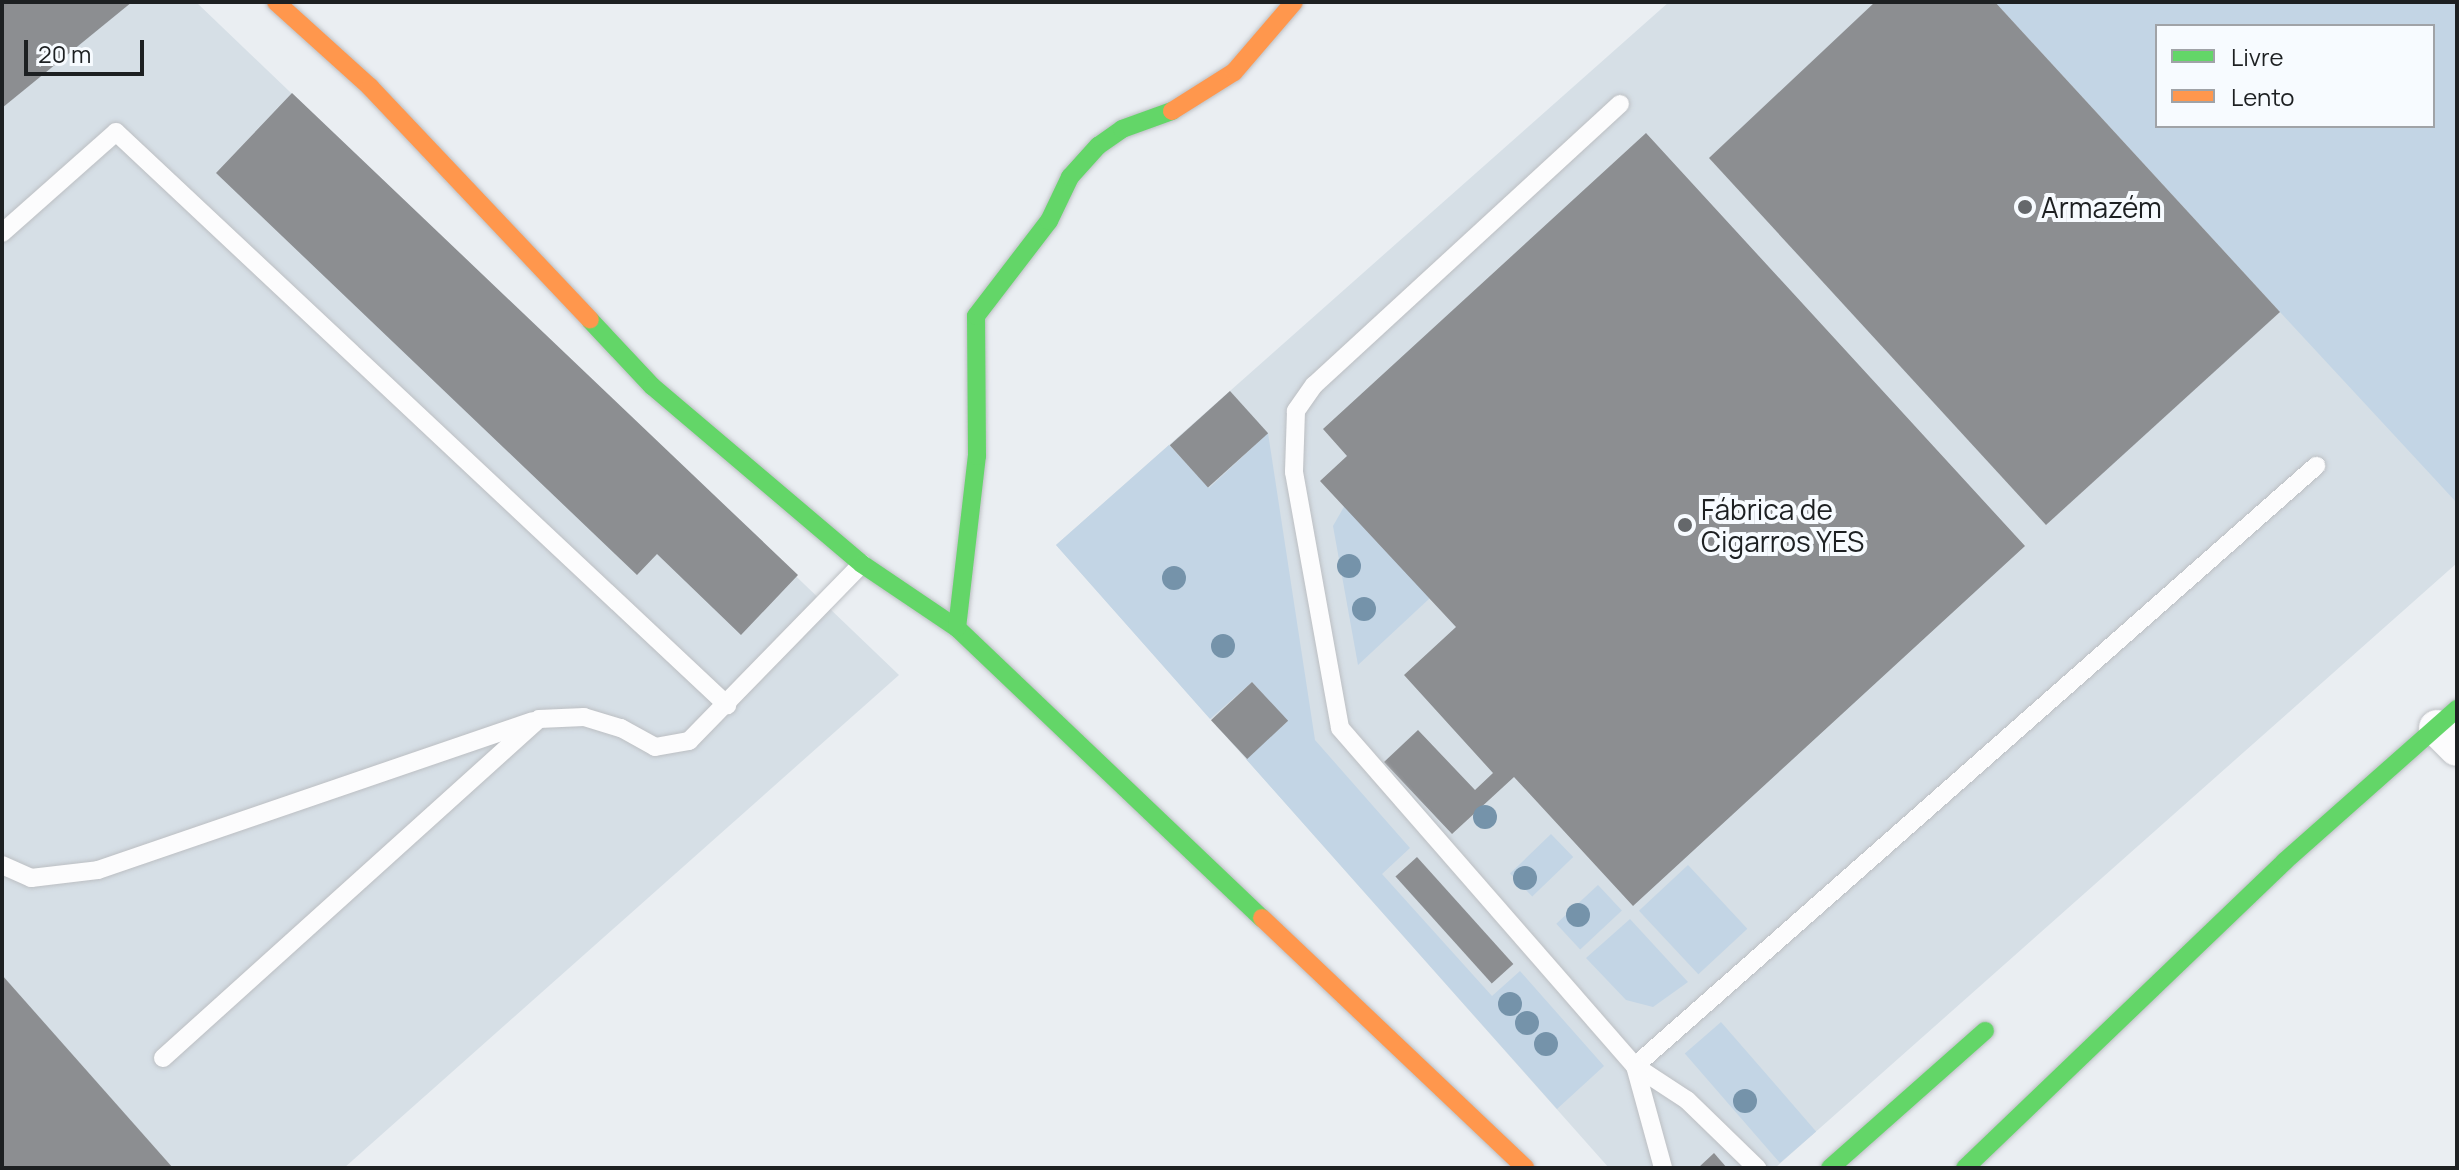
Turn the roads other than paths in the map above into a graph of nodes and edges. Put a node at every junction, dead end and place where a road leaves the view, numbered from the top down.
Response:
1 (276, 2) edge
2 (1294, 2) edge
3 (1620, 104) dead end
4 (2, 233) edge
5 (2316, 466) dead end
6 (862, 564) junction
7 (957, 628) junction
8 (727, 705) junction
9 (539, 719) junction
10 (2450, 728) edge
11 (2, 865) edge
12 (1985, 1031) dead end
13 (163, 1058) dead end
14 (1635, 1066) junction
15 (1525, 1168) edge
16 (1663, 1168) edge
17 (1757, 1168) edge
18 (1830, 1168) edge
19 (1965, 1168) edge

1 - 6 street
2 - 7 street
3 - 14 lane
4 - 8 lane
5 - 14 lane
6 - 7 street
6 - 8 lane
7 - 15 street
8 - 9 lane
9 - 11 lane
9 - 13 lane
10 - 19 street
12 - 18 street
14 - 16 lane
14 - 17 lane

